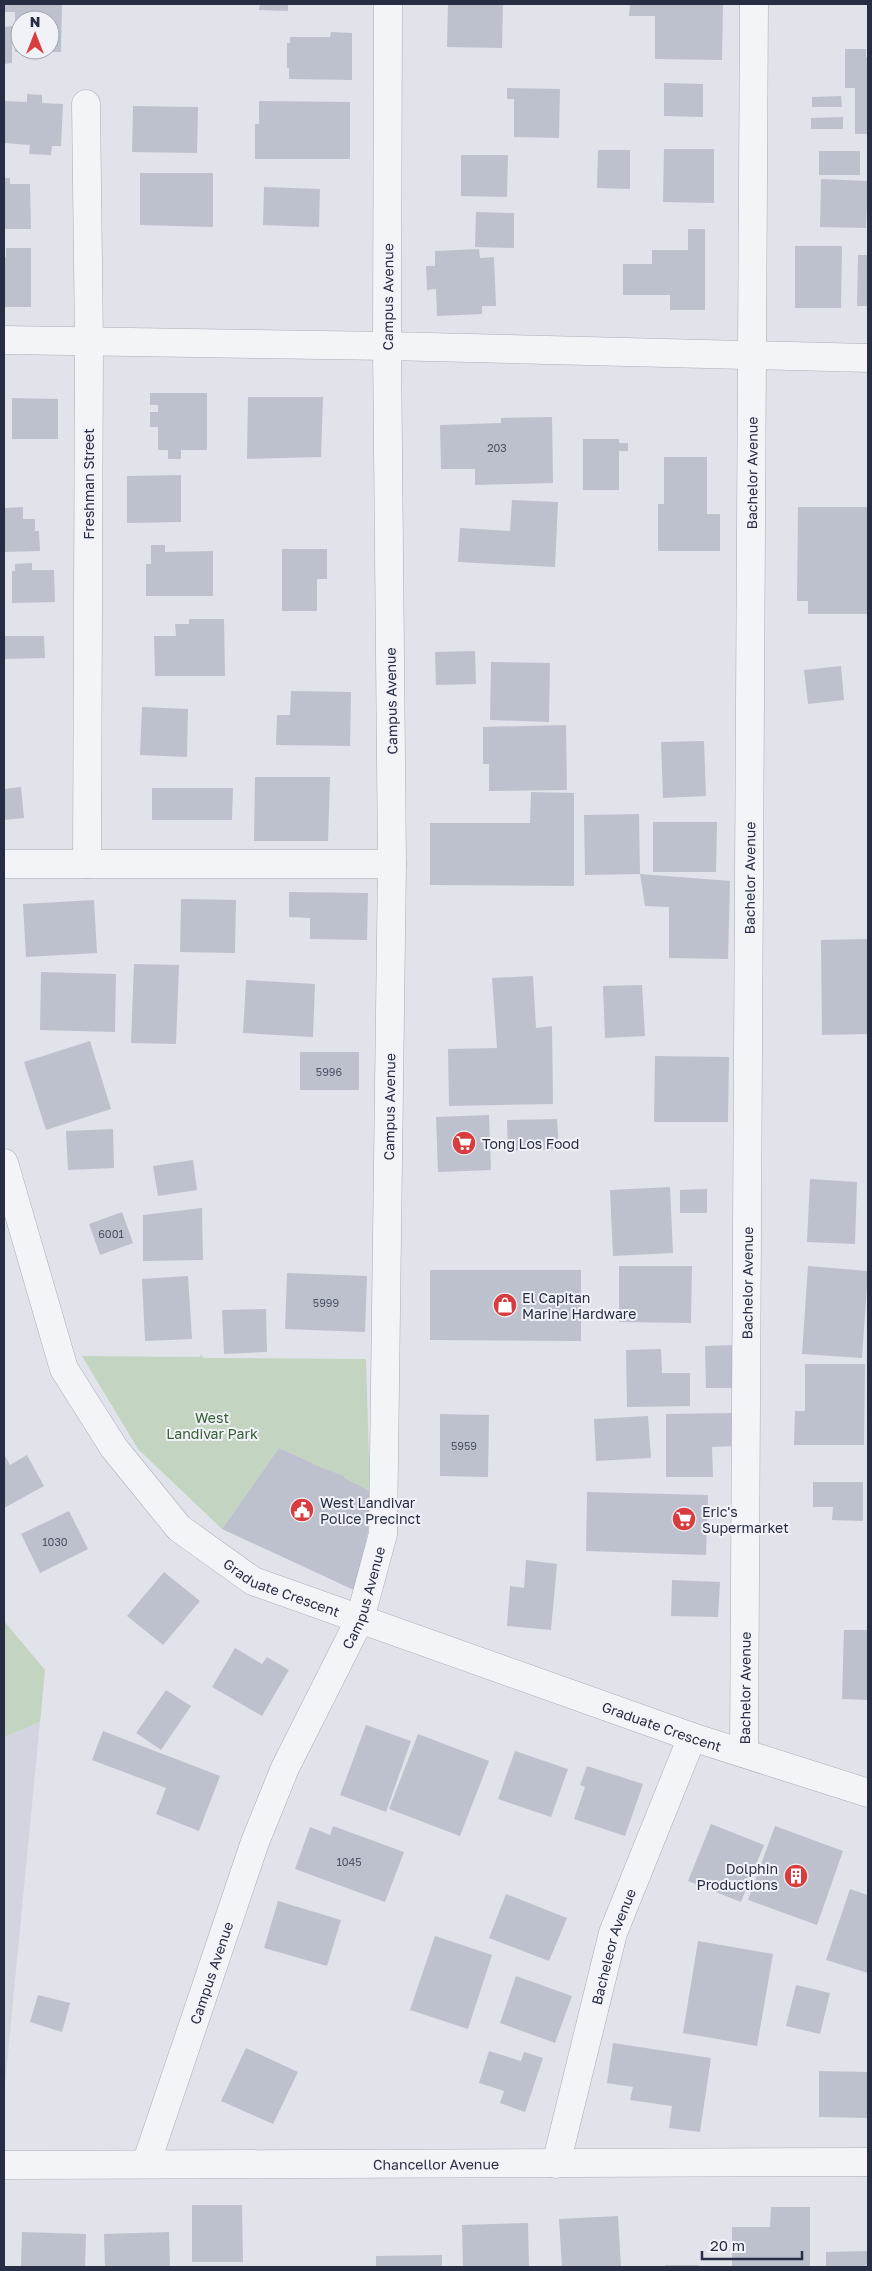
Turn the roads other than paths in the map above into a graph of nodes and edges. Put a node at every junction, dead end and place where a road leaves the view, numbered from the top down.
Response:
1 (388, 4) edge
2 (754, 4) edge
3 (86, 104) dead end
4 (4, 340) edge
5 (89, 342) junction
6 (387, 346) junction
7 (751, 355) junction
8 (868, 358) edge
9 (4, 864) edge
10 (87, 864) junction
11 (392, 864) junction
12 (4, 1163) edge
13 (360, 1619) junction
14 (692, 1737) junction
15 (744, 1753) junction
16 (868, 1793) edge
17 (868, 2162) edge
18 (146, 2164) junction
19 (556, 2164) junction
20 (4, 2165) edge

1 - 6 street, Campus Avenue
2 - 7 street, Bachelor Avenue
3 - 5 street, Freshman Street
4 - 5 street
5 - 6 street
5 - 10 street, Freshman Street
6 - 7 street
6 - 11 street, Campus Avenue
7 - 8 street
7 - 15 street, Bachelor Avenue
9 - 10 street
10 - 11 street
11 - 13 street, Campus Avenue
12 - 13 street, Graduate Crescent
13 - 14 street, Graduate Crescent
13 - 18 street, Campus Avenue
14 - 15 street, Graduate Crescent
14 - 19 street, Bacheleor Avenue
15 - 16 street, Graduate Crescent
17 - 19 street, Chancellor Avenue
18 - 19 street, Chancellor Avenue
18 - 20 street, Chancellor Avenue

